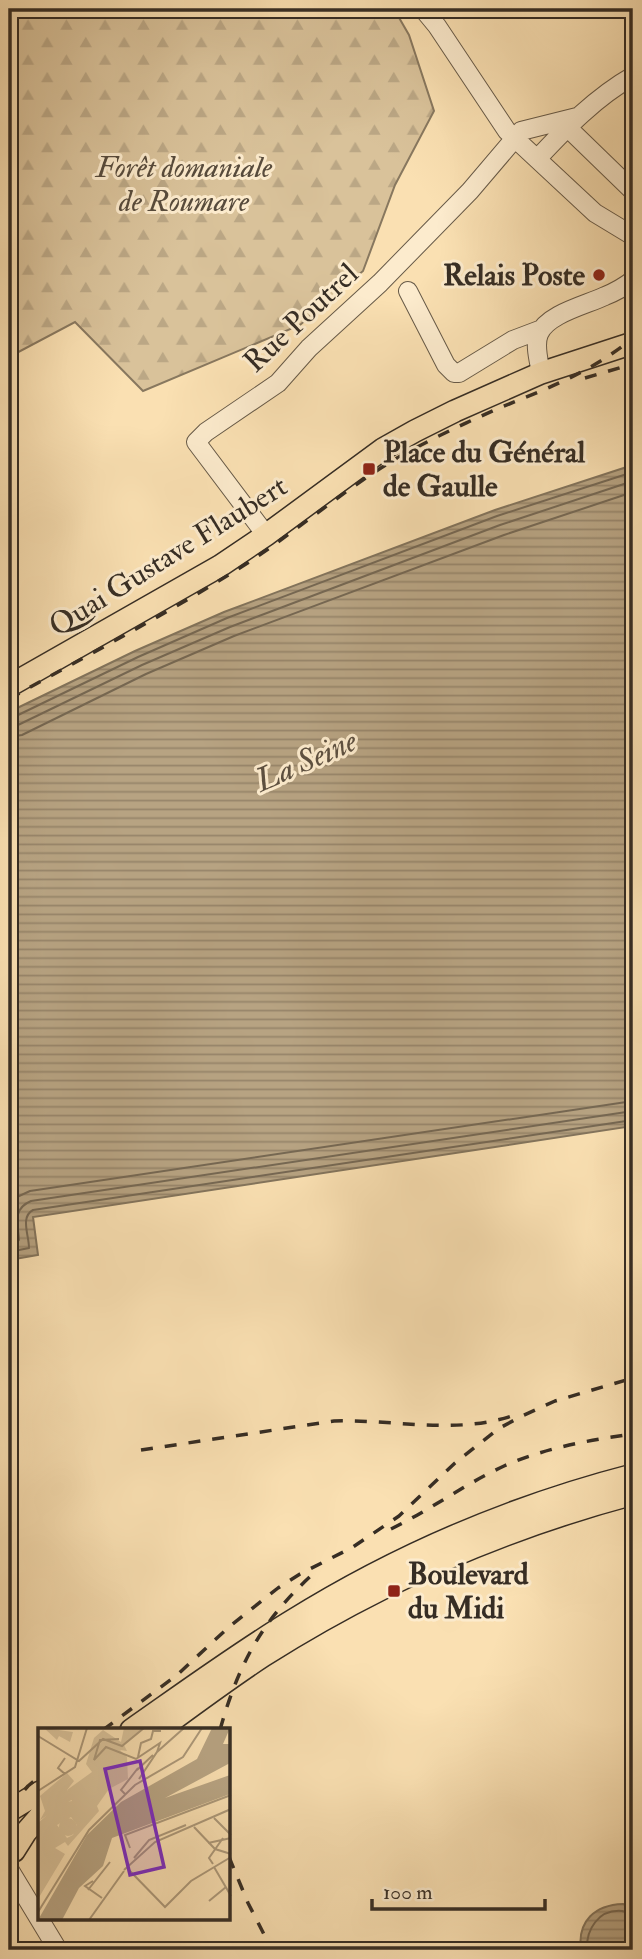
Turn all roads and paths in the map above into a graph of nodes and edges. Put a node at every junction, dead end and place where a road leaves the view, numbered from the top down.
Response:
1 (423, 9) edge
2 (633, 76) edge
3 (572, 122) junction
4 (514, 138) junction
5 (537, 159) junction
6 (633, 191) edge
7 (633, 236) edge
8 (633, 280) edge
9 (408, 291) dead end
10 (542, 329) junction
11 (633, 343) edge
12 (541, 373) junction
13 (266, 536) junction
14 (9, 686) edge
15 (633, 1475) edge
16 (633, 1483) edge
17 (633, 1494) edge
18 (514, 1511) junction
19 (545, 1516) junction
20 (134, 1728) edge
21 (162, 1728) edge
22 (38, 1793) edge
23 (9, 1811) edge
24 (38, 1818) edge
25 (9, 1828) edge
26 (10, 1862) edge
27 (38, 1913) edge
28 (42, 1920) edge
29 (58, 1950) edge

1 - 4 street
2 - 3 street
3 - 4 street
3 - 5 street
3 - 6 street
4 - 5 street
4 - 13 street, Rue Poutrel
5 - 7 street
8 - 10 street
9 - 10 street
10 - 12 street
11 - 12 main road, Quai Gustave Flaubert
12 - 13 main road, Quai Gustave Flaubert
13 - 14 main road, Quai Gustave Flaubert
15 - 18 main road
16 - 19 main road
17 - 19 main road
18 - 19 main road
18 - 20 main road
19 - 21 main road
22 - 23 main road
24 - 26 main road
25 - 26 main road
26 - 27 street
28 - 29 street

